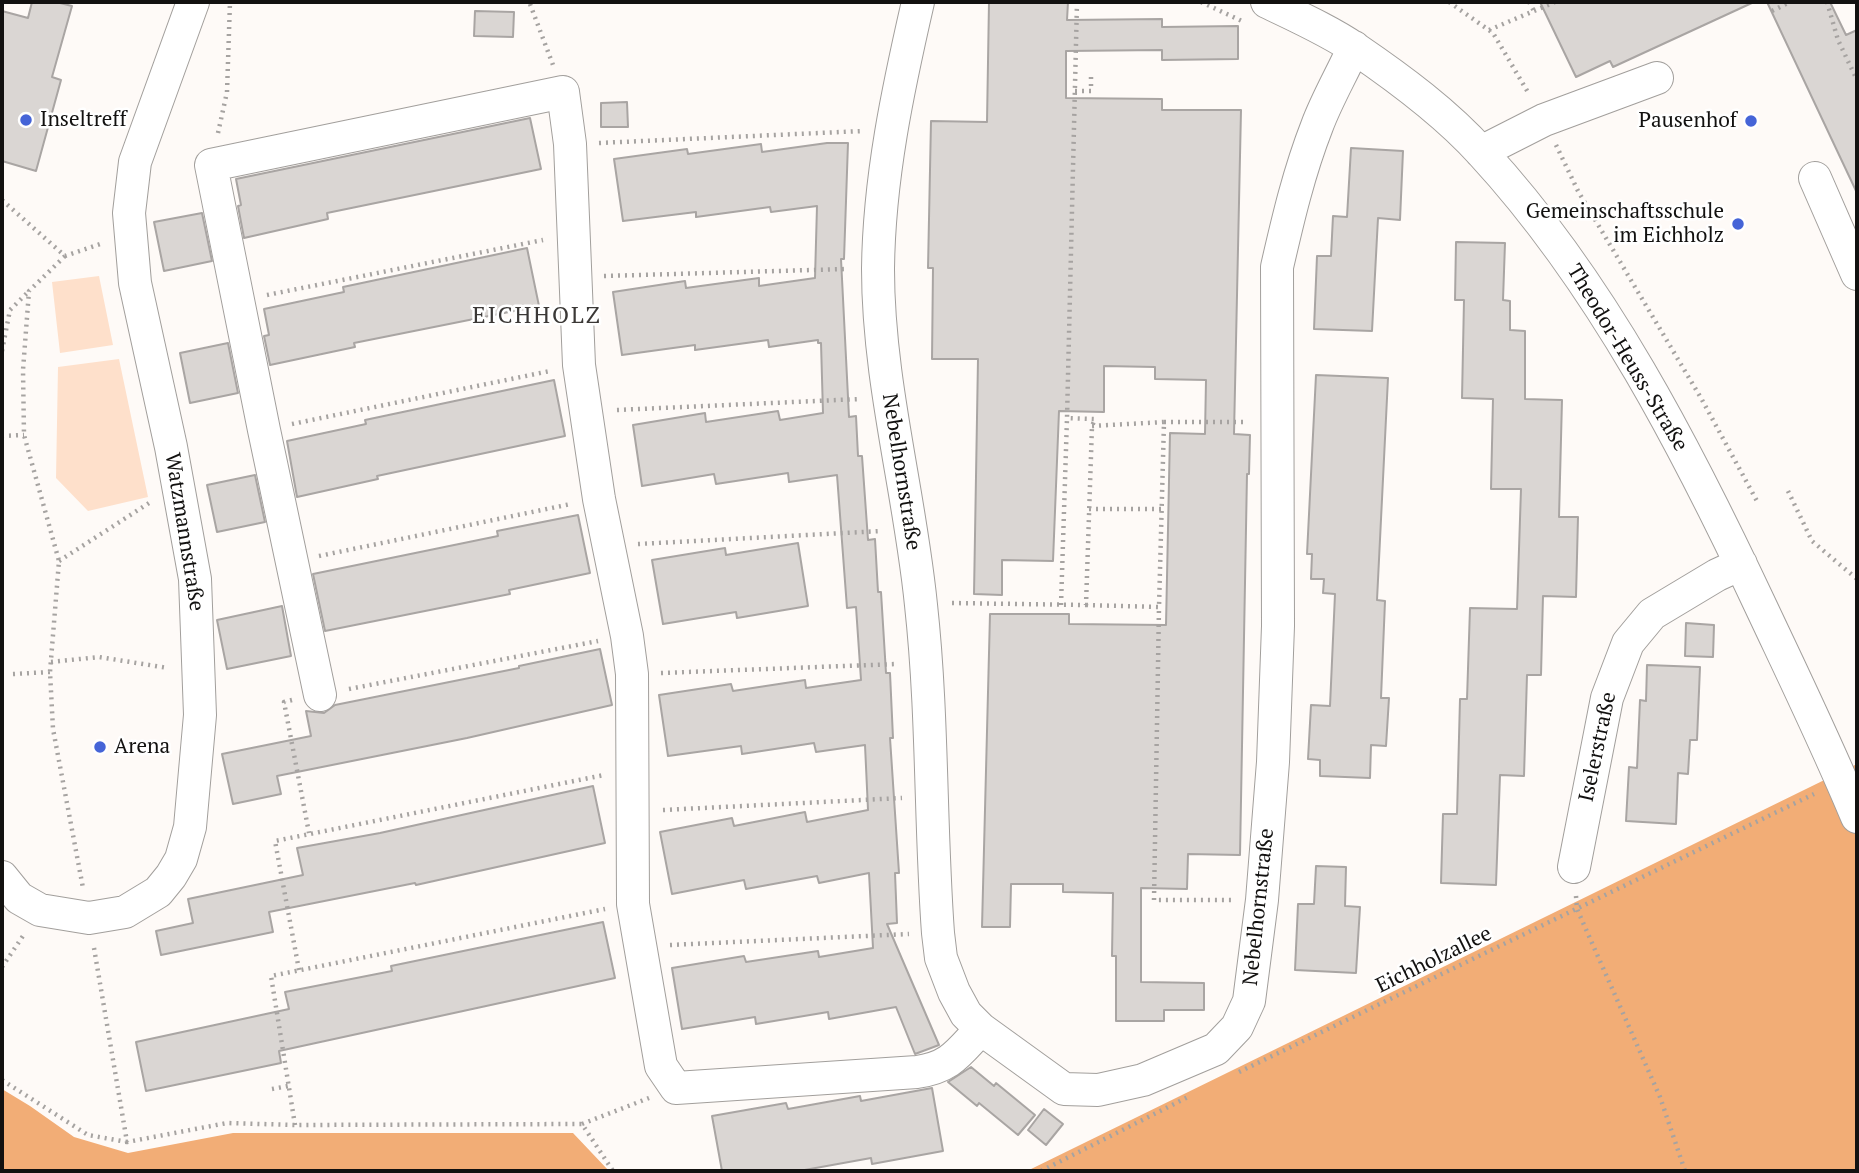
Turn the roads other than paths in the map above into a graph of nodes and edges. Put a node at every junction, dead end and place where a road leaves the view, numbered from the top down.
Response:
1 (193, 2) edge
2 (918, 2) edge
3 (1257, 13) edge
4 (1354, 47) junction
5 (1657, 78) dead end
6 (1481, 152) junction
7 (1815, 178) dead end
8 (1857, 274) edge
9 (1741, 564) junction
10 (320, 695) road end
11 (1857, 817) edge
12 (1574, 867) road end
13 (2, 877) edge
14 (981, 1029) junction

1 - 13 street, Watzmannstraße
2 - 14 street, Nebelhornstraße
3 - 4 street, Theodor-Heuss-Straße
4 - 6 street, Theodor-Heuss-Straße
4 - 14 street, Nebelhornstraße
5 - 6 street
6 - 9 street, Theodor-Heuss-Straße
7 - 8 street
9 - 11 street, Theodor-Heuss-Straße
9 - 12 street, Iselerstraße
10 - 14 street

